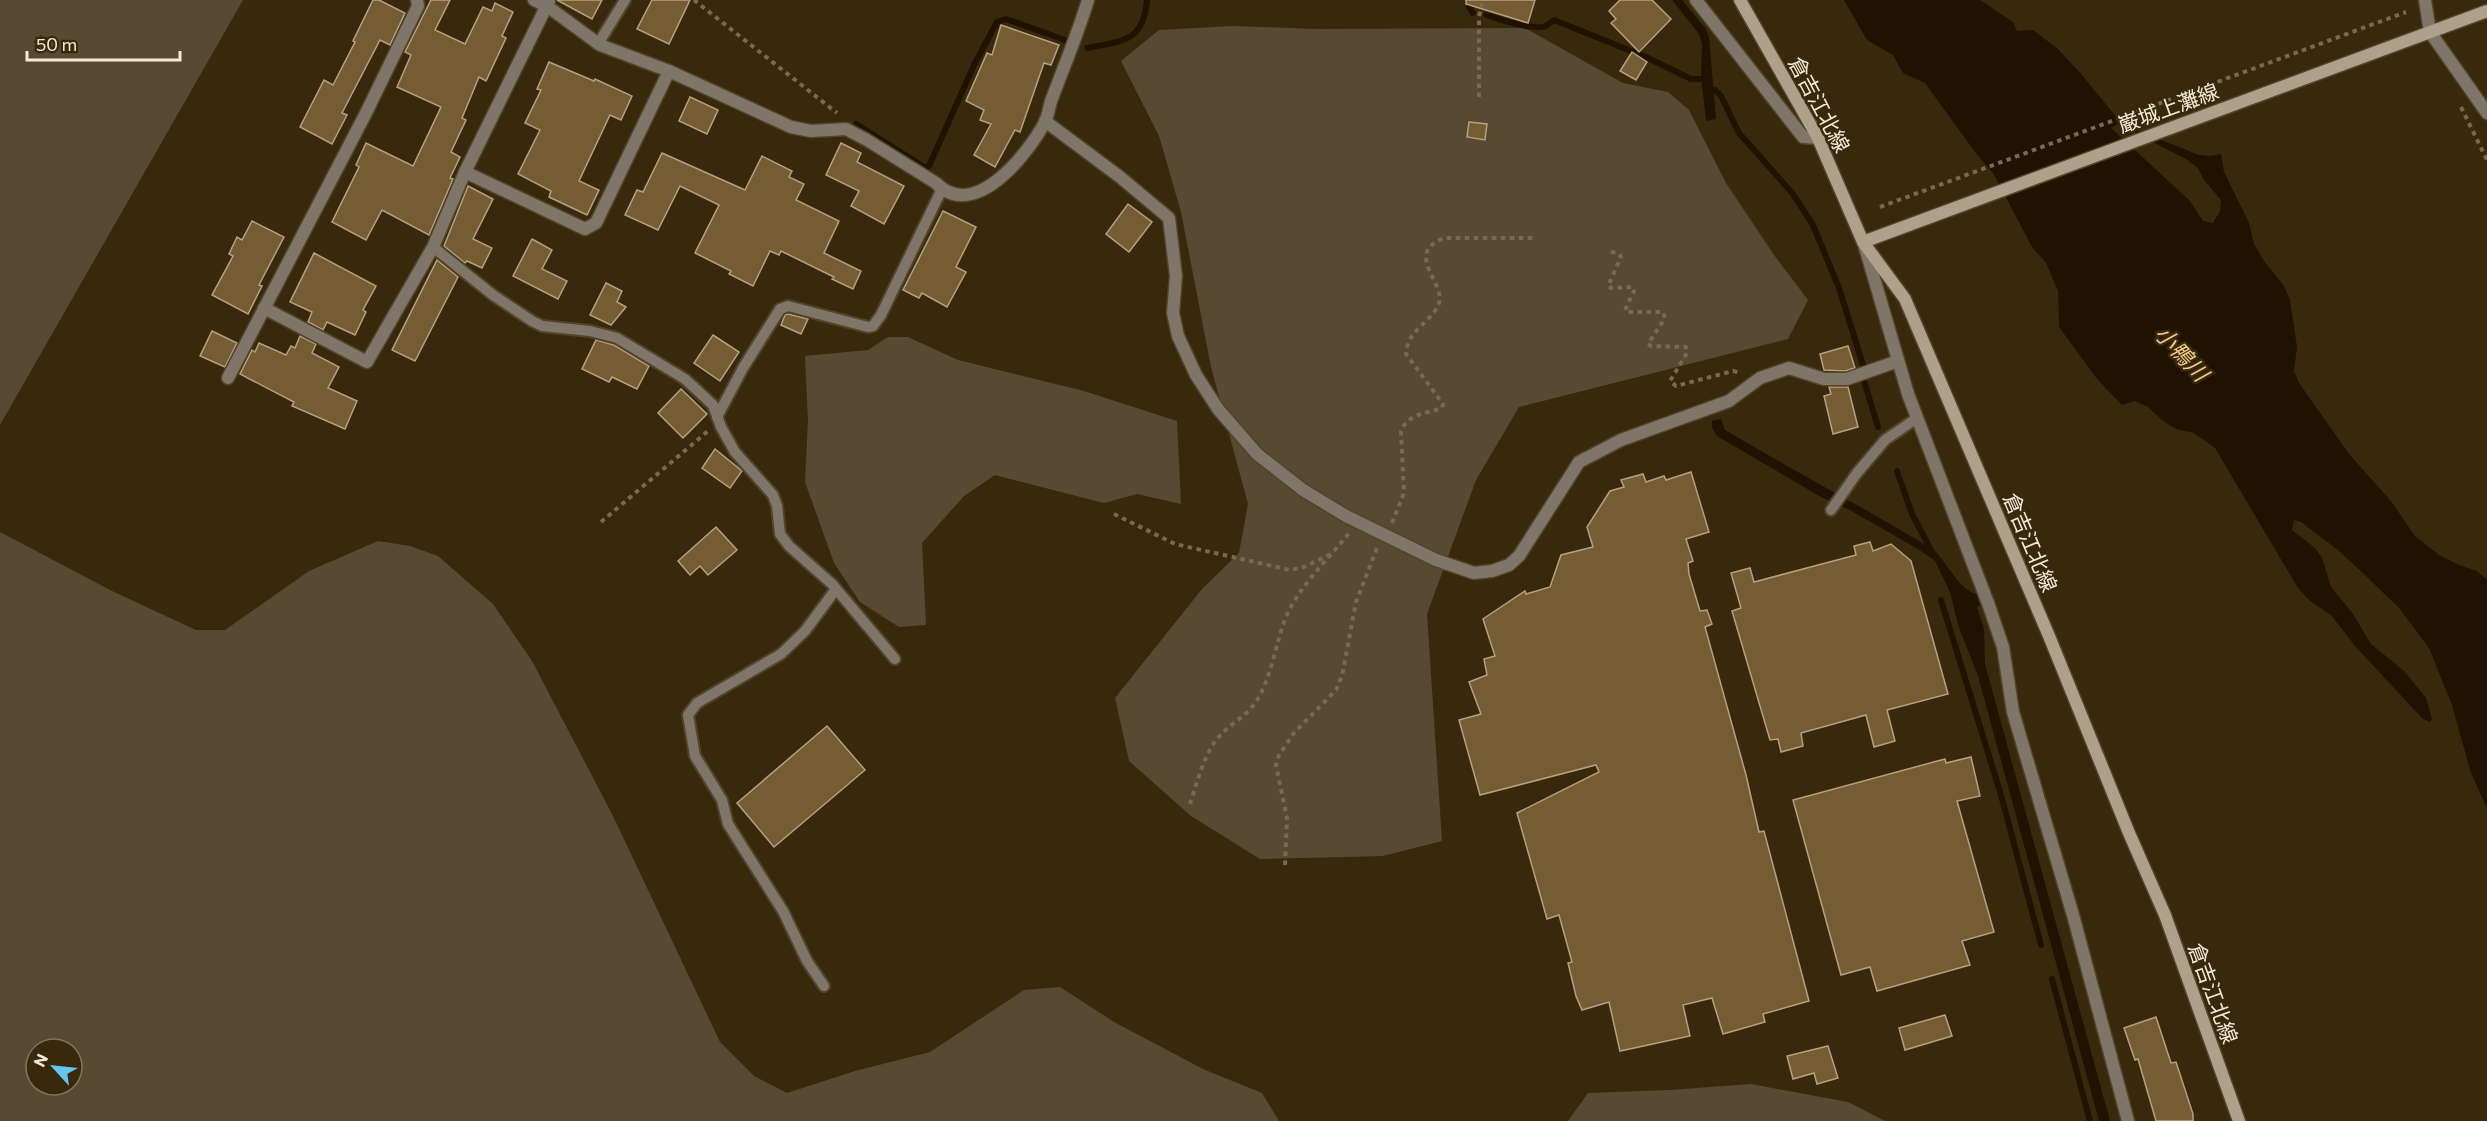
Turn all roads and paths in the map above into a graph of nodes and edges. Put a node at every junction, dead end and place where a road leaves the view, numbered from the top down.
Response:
1 (417, 0) edge
2 (534, 0) edge
3 (625, 0) edge
4 (694, 0) edge
5 (1088, 0) edge
6 (1483, 0) edge
7 (1696, 0) edge
8 (1740, 0) edge
9 (2425, 0) edge
10 (548, 3) edge
11 (2487, 11) edge
12 (2406, 12) dead end
13 (2430, 32) junction
14 (598, 44) junction
15 (669, 71) junction
16 (1479, 97) dead end
17 (2487, 113) edge
18 (1045, 121) junction
19 (857, 135) junction
20 (1818, 138) junction
21 (465, 172) junction
22 (942, 189) junction
23 (1880, 207) dead end
24 (1535, 238) dead end
25 (1863, 242) junction
26 (433, 247) junction
27 (1611, 252) dead end
28 (264, 308) junction
29 (1898, 361) junction
30 (228, 378) dead end
31 (1752, 384) junction
32 (1917, 418) junction
33 (718, 419) junction
34 (1831, 510) dead end
35 (1114, 514) dead end
36 (601, 522) dead end
37 (1359, 522) junction
38 (1385, 534) junction
39 (1332, 554) junction
40 (836, 589) junction
41 (895, 659) dead end
42 (1190, 804) dead end
43 (1285, 865) dead end
44 (824, 986) dead end
45 (2128, 1121) edge
46 (2239, 1121) edge

1 - 28 street
2 - 10 street
3 - 14 lane
4 - 19 path
5 - 18 street
6 - 16 path
7 - 20 street
8 - 20 main road, 倉吉江北線
9 - 13 street
10 - 14 street
10 - 21 street
11 - 13 main road, 巌城上灘線
12 - 23 path
13 - 17 street
13 - 25 main road, 巌城上灘線
14 - 15 street
15 - 19 street
15 - 21 street
18 - 22 street
18 - 37 street
19 - 22 street
20 - 25 main road, 倉吉江北線
21 - 26 street
22 - 33 lane
24 - 38 path
25 - 29 street
25 - 46 main road, 倉吉江北線
26 - 28 street
26 - 33 lane
27 - 31 path
28 - 30 street
29 - 31 street
29 - 32 street
31 - 38 street
32 - 34 lane
32 - 45 street
33 - 36 path
33 - 40 lane
35 - 39 path
37 - 38 street
37 - 39 path
38 - 43 path
39 - 42 path
40 - 41 lane
40 - 44 lane

